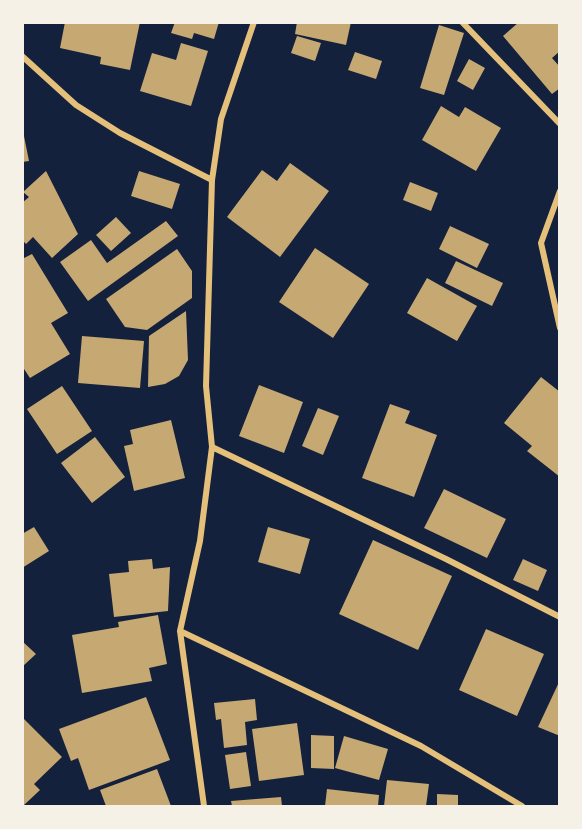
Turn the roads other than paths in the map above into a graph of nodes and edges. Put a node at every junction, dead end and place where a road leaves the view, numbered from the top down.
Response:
1 (254, 22) edge
2 (462, 22) edge
3 (22, 56) edge
4 (560, 124) edge
5 (212, 180) junction
6 (560, 191) edge
7 (560, 328) edge
8 (212, 447) junction
9 (560, 617) edge
10 (180, 632) junction
11 (204, 807) edge
12 (522, 807) edge

1 - 5 street
2 - 4 street
3 - 5 street
5 - 8 street
6 - 7 street
8 - 9 street
8 - 10 street
10 - 11 street
10 - 12 street

